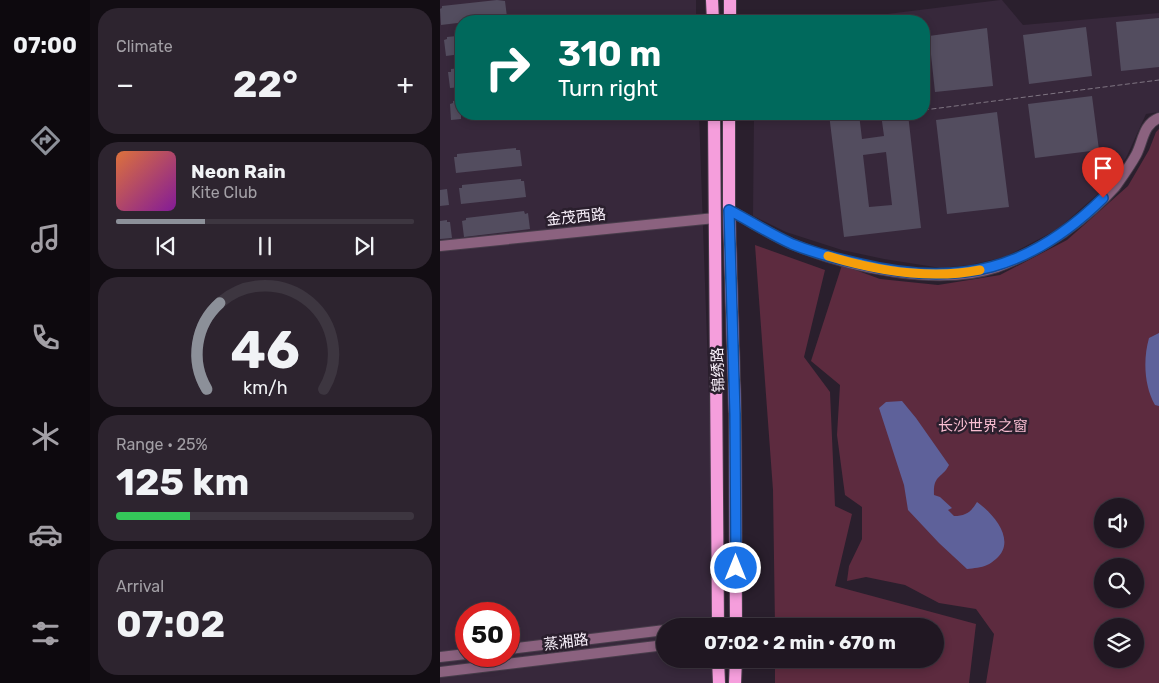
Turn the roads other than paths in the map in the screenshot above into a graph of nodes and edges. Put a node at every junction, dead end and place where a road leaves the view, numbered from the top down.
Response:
1 (712, 0) edge
2 (730, 0) edge
3 (713, 15) edge
4 (730, 15) edge
5 (1159, 118) edge
6 (714, 120) edge
7 (729, 120) edge
8 (729, 210) junction
9 (714, 218) junction
10 (440, 246) edge
11 (720, 618) edge
12 (736, 618) edge
13 (656, 631) edge
14 (656, 647) edge
15 (520, 648) edge
16 (455, 655) edge
17 (440, 657) edge
18 (718, 668) edge
19 (736, 668) edge
20 (440, 672) edge
21 (719, 683) edge
22 (735, 683) edge

1 - 3 main road
2 - 4 main road
5 - 8 street
6 - 9 main road, 锦绣路
7 - 8 main road, 锦绣路
8 - 12 main road, 锦绣路
9 - 10 street, 金茂西路
9 - 11 main road, 锦绣路
13 - 15 street, 蒸湘路
14 - 20 street, 蒸湘路
16 - 17 street
18 - 21 main road
19 - 22 main road

